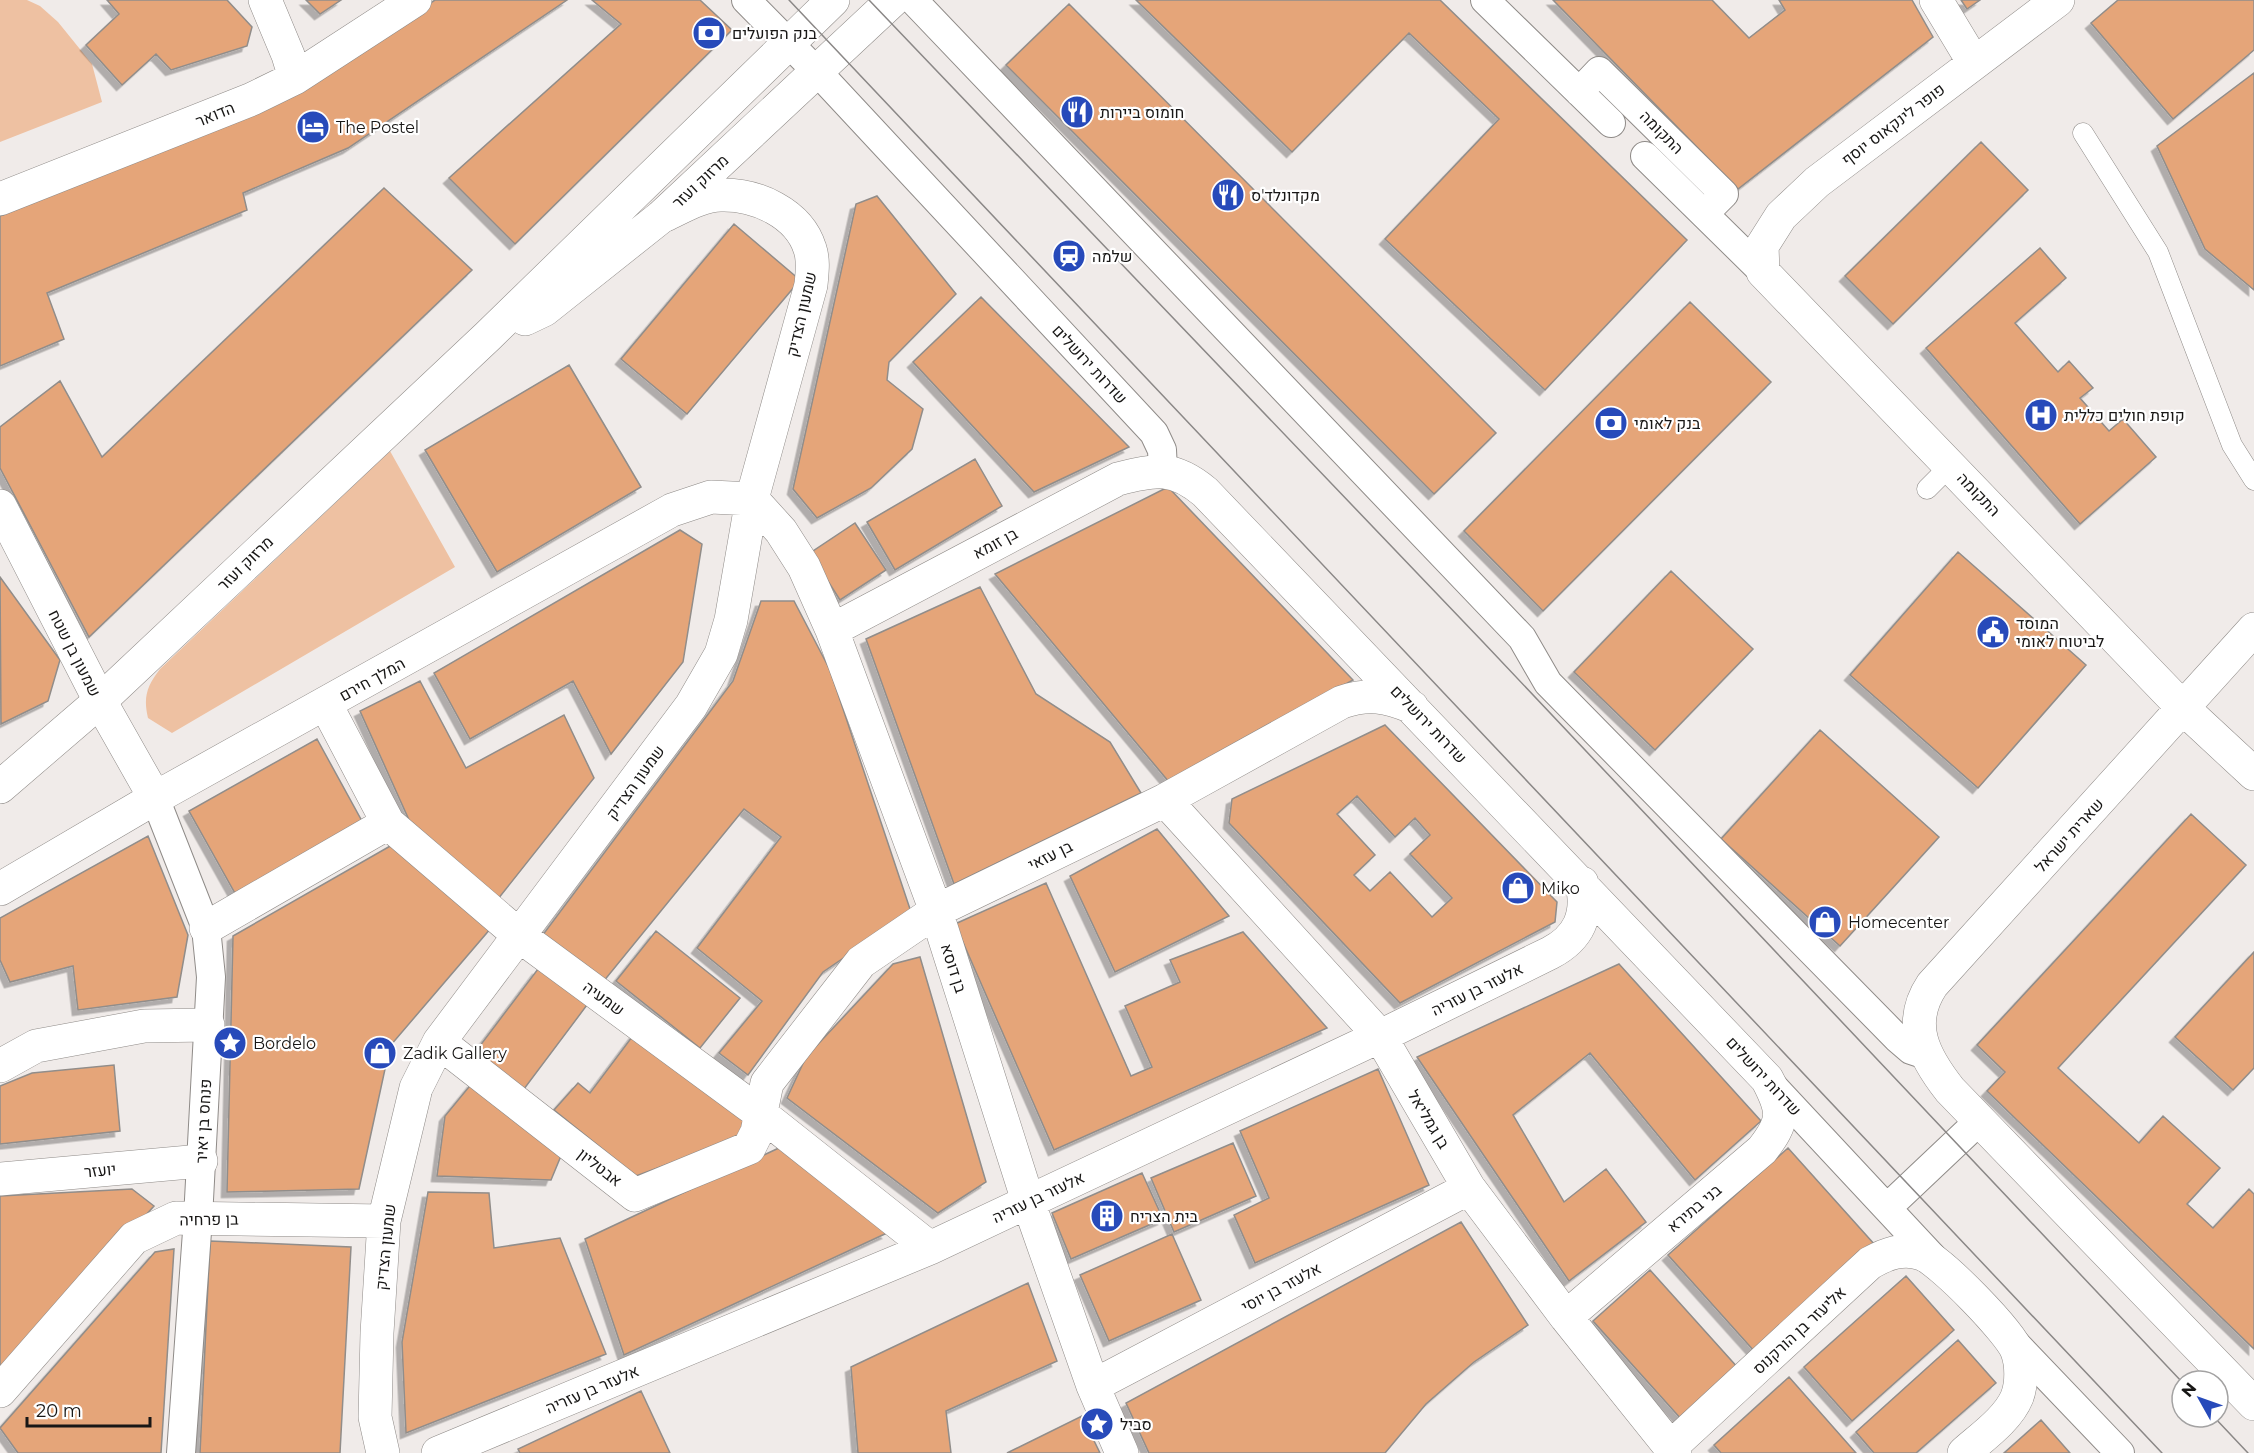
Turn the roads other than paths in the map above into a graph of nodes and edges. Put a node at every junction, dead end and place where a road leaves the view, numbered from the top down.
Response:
1 (265, 0) edge
2 (415, 0) edge
3 (746, 0) edge
4 (833, 0) edge
5 (893, 0) edge
6 (913, 0) edge
7 (1485, 0) edge
8 (1936, 0) edge
9 (2058, 0) edge
10 (789, 43) junction
11 (1974, 63) junction
12 (817, 72) junction
13 (295, 78) junction
14 (1579, 92) junction
15 (1611, 123) dead end
16 (2083, 133) dead end
17 (1645, 156) dead end
18 (0, 199) edge
19 (1704, 214) junction
20 (661, 218) junction
21 (1763, 272) junction
22 (488, 336) junction
23 (1951, 465) junction
24 (1163, 470) junction
25 (2254, 480) edge
26 (1927, 489) dead end
27 (752, 500) junction
28 (0, 506) edge
29 (2254, 629) edge
30 (832, 630) junction
31 (100, 701) junction
32 (327, 705) junction
33 (1412, 707) junction
34 (2184, 709) junction
35 (2254, 774) edge
36 (0, 787) edge
37 (155, 798) junction
38 (1165, 800) junction
39 (388, 823) junction
40 (1582, 883) junction
41 (0, 889) edge
42 (936, 911) junction
43 (206, 928) junction
44 (521, 937) junction
45 (208, 1026) junction
46 (1380, 1036) junction
47 (439, 1042) junction
48 (1926, 1055) junction
49 (0, 1066) edge
50 (1767, 1079) junction
51 (760, 1114) junction
52 (1979, 1121) junction
53 (201, 1161) junction
54 (0, 1179) edge
55 (1470, 1188) junction
56 (1028, 1202) junction
57 (1887, 1208) junction
58 (198, 1218) junction
59 (384, 1221) junction
60 (930, 1248) junction
61 (1940, 1264) junction
62 (1566, 1317) junction
63 (2003, 1331) junction
64 (1093, 1386) junction
65 (0, 1390) edge
66 (2254, 1404) edge
67 (1673, 1450) edge
68 (181, 1453) edge
69 (383, 1453) edge
70 (438, 1453) edge
71 (1122, 1453) edge
72 (1964, 1453) edge
73 (2120, 1453) edge

1 - 13 street
2 - 13 street, הדואר
3 - 10 street, שדרות ירושלים
4 - 10 street, מרזוק ועזר
5 - 12 street, מרזוק ועזר
6 - 48 street
7 - 14 street
8 - 11 street
9 - 11 street, פופר לינקאוס יוסף
10 - 12 street, שדרות ירושלים
10 - 22 street, מרזוק ועזר
11 - 21 street, פופר לינקאוס יוסף
12 - 20 street, מרזוק ועזר
12 - 24 street, שדרות ירושלים
13 - 18 street, הדואר
14 - 15 street
14 - 19 street, התקומה
16 - 25 lane
17 - 19 street, התקומה
19 - 21 street, התקומה
20 - 22 street, מרזוק ועזר
20 - 27 street, שמעון הצדיק
21 - 23 street, התקומה
22 - 31 street, מרזוק ועזר
23 - 26 lane
23 - 34 street, התקומה
24 - 30 street, בן זומא
24 - 33 street, שדרות ירושלים
27 - 30 street, בן דוסא
27 - 32 street, המלך חירם
27 - 44 street, שמעון הצדיק
28 - 31 street, שמעון בן שטח
29 - 34 street, שארית ישראל
30 - 42 street, בן דוסא
31 - 36 street, מרזוק ועזר
31 - 37 street, שמעון בן שטח
32 - 37 street, המלך חירם
32 - 39 street, שמעיה
33 - 38 street, בן עזאי
33 - 40 street, שדרות ירושלים
34 - 35 street, התקומה
34 - 48 street, שארית ישראל
37 - 41 street, המלך חירם
37 - 43 street, פנחס בן יאיר
38 - 42 street, בן עזאי
38 - 46 street, בן גמליאל
39 - 43 street
39 - 44 street, שמעיה
40 - 46 street, אלעזר בן עזריה
40 - 50 street, שדרות ירושלים
42 - 51 street, בן עזאי
42 - 56 street, בן דוסא
43 - 45 street, פנחס בן יאיר
44 - 47 street, שמעון הצדיק
44 - 51 street, שמעיה
45 - 49 street
45 - 53 street, פנחס בן יאיר
46 - 55 street, בן גמליאל
46 - 56 street, אלעזר בן עזריה
47 - 51 street, אבטליון
47 - 59 street, שמעון הצדיק
48 - 52 street
50 - 57 street, שדרות ירושלים
50 - 62 street, בני בתירא
51 - 60 street, שמעיה
52 - 57 street
52 - 66 street
53 - 54 street, יועזר
53 - 58 street, פנחס בן יאיר
55 - 62 street, בן גמליאל
55 - 64 street, אלעזר בן יוסי
56 - 60 street, אלעזר בן עזריה
56 - 64 street, בן דוסא
57 - 61 street, שדרות ירושלים
58 - 59 street, בן פרחיה
58 - 65 street, בן פרחיה
58 - 68 street, פנחס בן יאיר
59 - 69 street, שמעון הצדיק
60 - 70 street, אלעזר בן עזריה
61 - 63 street, שדרות ירושלים
61 - 67 street, אליעזר בן הורקנוס
62 - 67 street, בן גמליאל
63 - 72 street
63 - 73 street, שדרות ירושלים
64 - 71 street, בן דוסא

